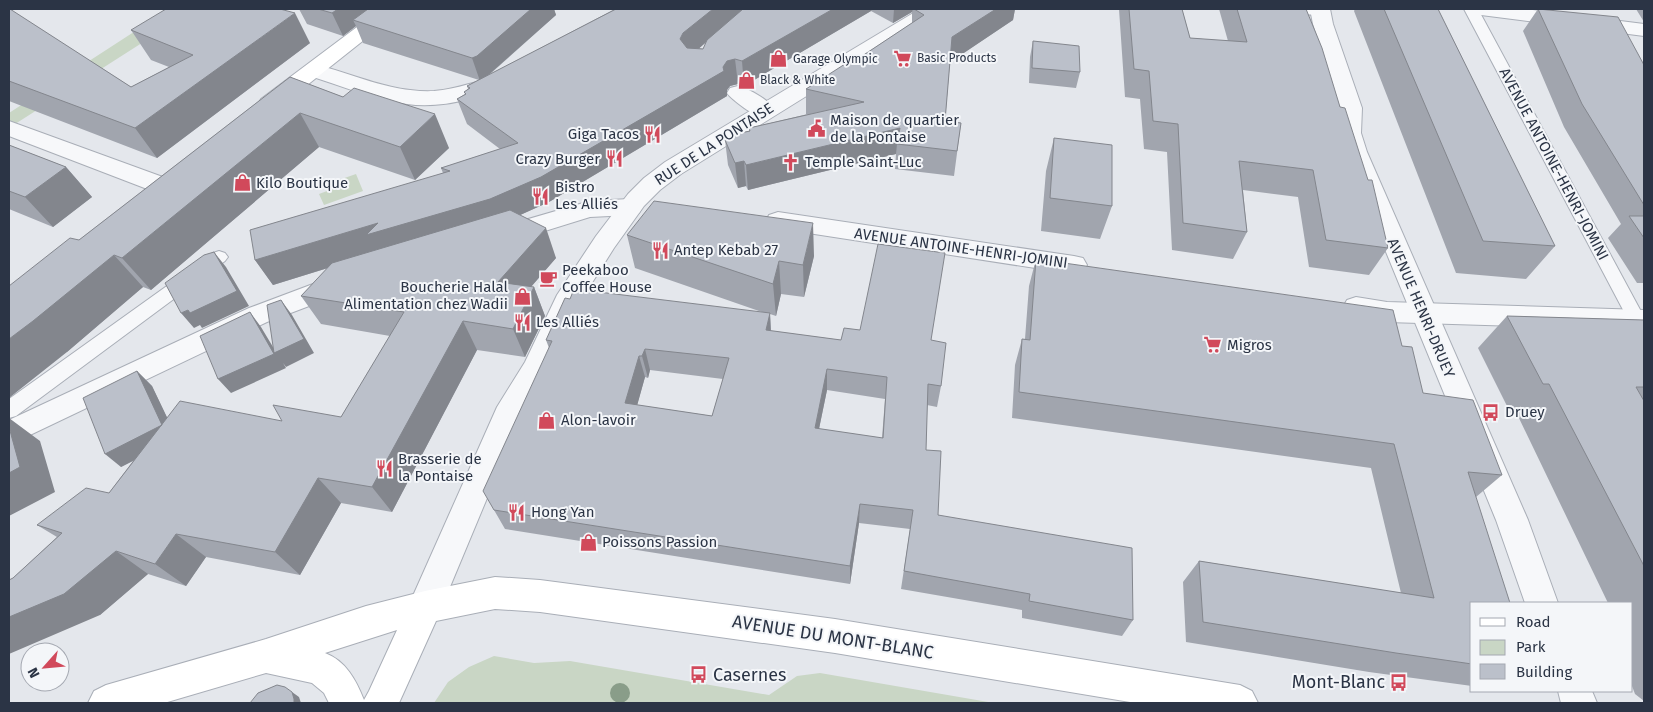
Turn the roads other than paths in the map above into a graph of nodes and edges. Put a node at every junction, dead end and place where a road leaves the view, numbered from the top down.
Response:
1 (392, 9) edge
2 (933, 9) edge
3 (1280, 9) edge
4 (1471, 9) edge
5 (1481, 9) edge
6 (1320, 10) edge
7 (1644, 30) edge
8 (314, 70) junction
9 (515, 76) edge
10 (738, 93) dead end
11 (765, 111) junction
12 (253, 116) edge
13 (9, 128) edge
14 (170, 180) joint
15 (633, 203) junction
16 (140, 204) edge
17 (663, 205) edge
18 (758, 219) edge
19 (477, 242) edge
20 (219, 257) edge
21 (1101, 269) edge
22 (357, 278) edge
23 (1338, 304) edge
24 (1423, 313) junction
25 (1632, 319) edge
26 (1631, 347) edge
27 (9, 410) edge
28 (9, 433) edge
29 (1542, 602) edge
30 (425, 607) junction
31 (266, 656) junction
32 (106, 703) edge
33 (348, 703) edge
34 (381, 703) edge
35 (1240, 703) edge

1 - 8 main road
2 - 11 street, RUE DE LA PONTAISE
3 - 6 lane
4 - 25 lane, AVENUE ANTOINE-HENRI-JOMINI
5 - 7 street
6 - 24 street, AVENUE HENRI-DRUEY
8 - 9 street
8 - 12 main road
10 - 11 street
11 - 15 street, RUE DE LA PONTAISE
13 - 14 street
14 - 16 main road
15 - 17 street
15 - 19 street
15 - 30 street, RUE DE LA PONTAISE
18 - 21 street, AVENUE ANTOINE-HENRI-JOMINI
20 - 27 lane
22 - 28 street
23 - 24 street
24 - 25 street
24 - 29 street, AVENUE HENRI-DRUEY
25 - 26 street, AVENUE ANTOINE-HENRI-JOMINI
30 - 31 main road, AVENUE DU MONT-BLANC
30 - 34 main road
30 - 35 main road, AVENUE DU MONT-BLANC
31 - 32 main road, AVENUE DU MONT-BLANC
31 - 33 main road

